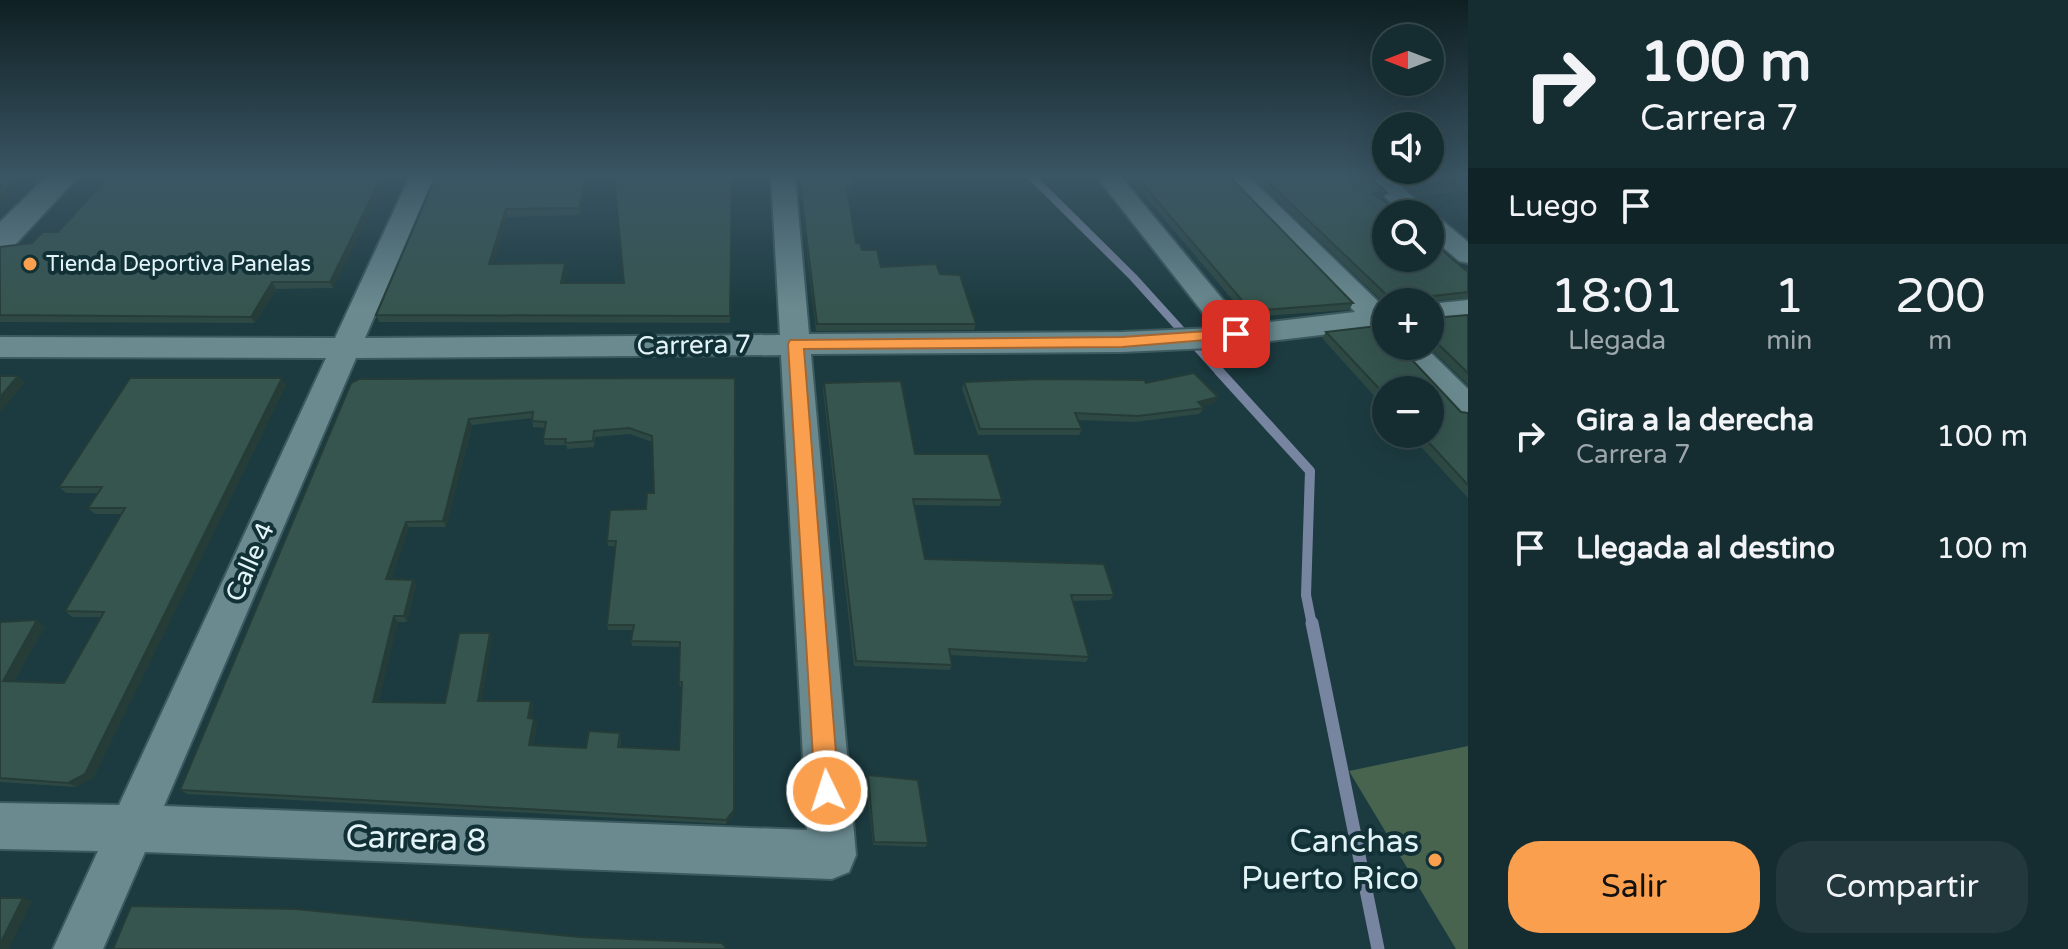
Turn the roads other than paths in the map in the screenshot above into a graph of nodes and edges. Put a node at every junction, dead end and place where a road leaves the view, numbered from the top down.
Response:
1 (20, 220) edge
2 (402, 220) edge
3 (786, 220) edge
4 (1140, 220) edge
5 (1280, 220) edge
6 (1444, 235) edge
7 (0, 241) edge
8 (1468, 255) edge
9 (1468, 309) edge
10 (1372, 310) edge
11 (1444, 312) edge
12 (1372, 322) edge
13 (1224, 336) junction
14 (796, 344) junction
15 (0, 347) edge
16 (346, 348) junction
17 (1420, 360) edge
18 (1468, 408) edge
19 (0, 826) edge
20 (131, 828) junction
21 (78, 949) edge

1 - 7 street
2 - 16 street, Calle 4
3 - 14 street
4 - 13 street
5 - 10 street
6 - 8 street
9 - 11 street
12 - 13 street, Carrera 7
13 - 14 street, Carrera 7
14 - 16 street, Carrera 7
14 - 20 street, Carrera 8
15 - 16 street, Carrera 7
16 - 20 street, Calle 4
17 - 18 street
19 - 20 street, Carrera 8
20 - 21 street, Calle 4

